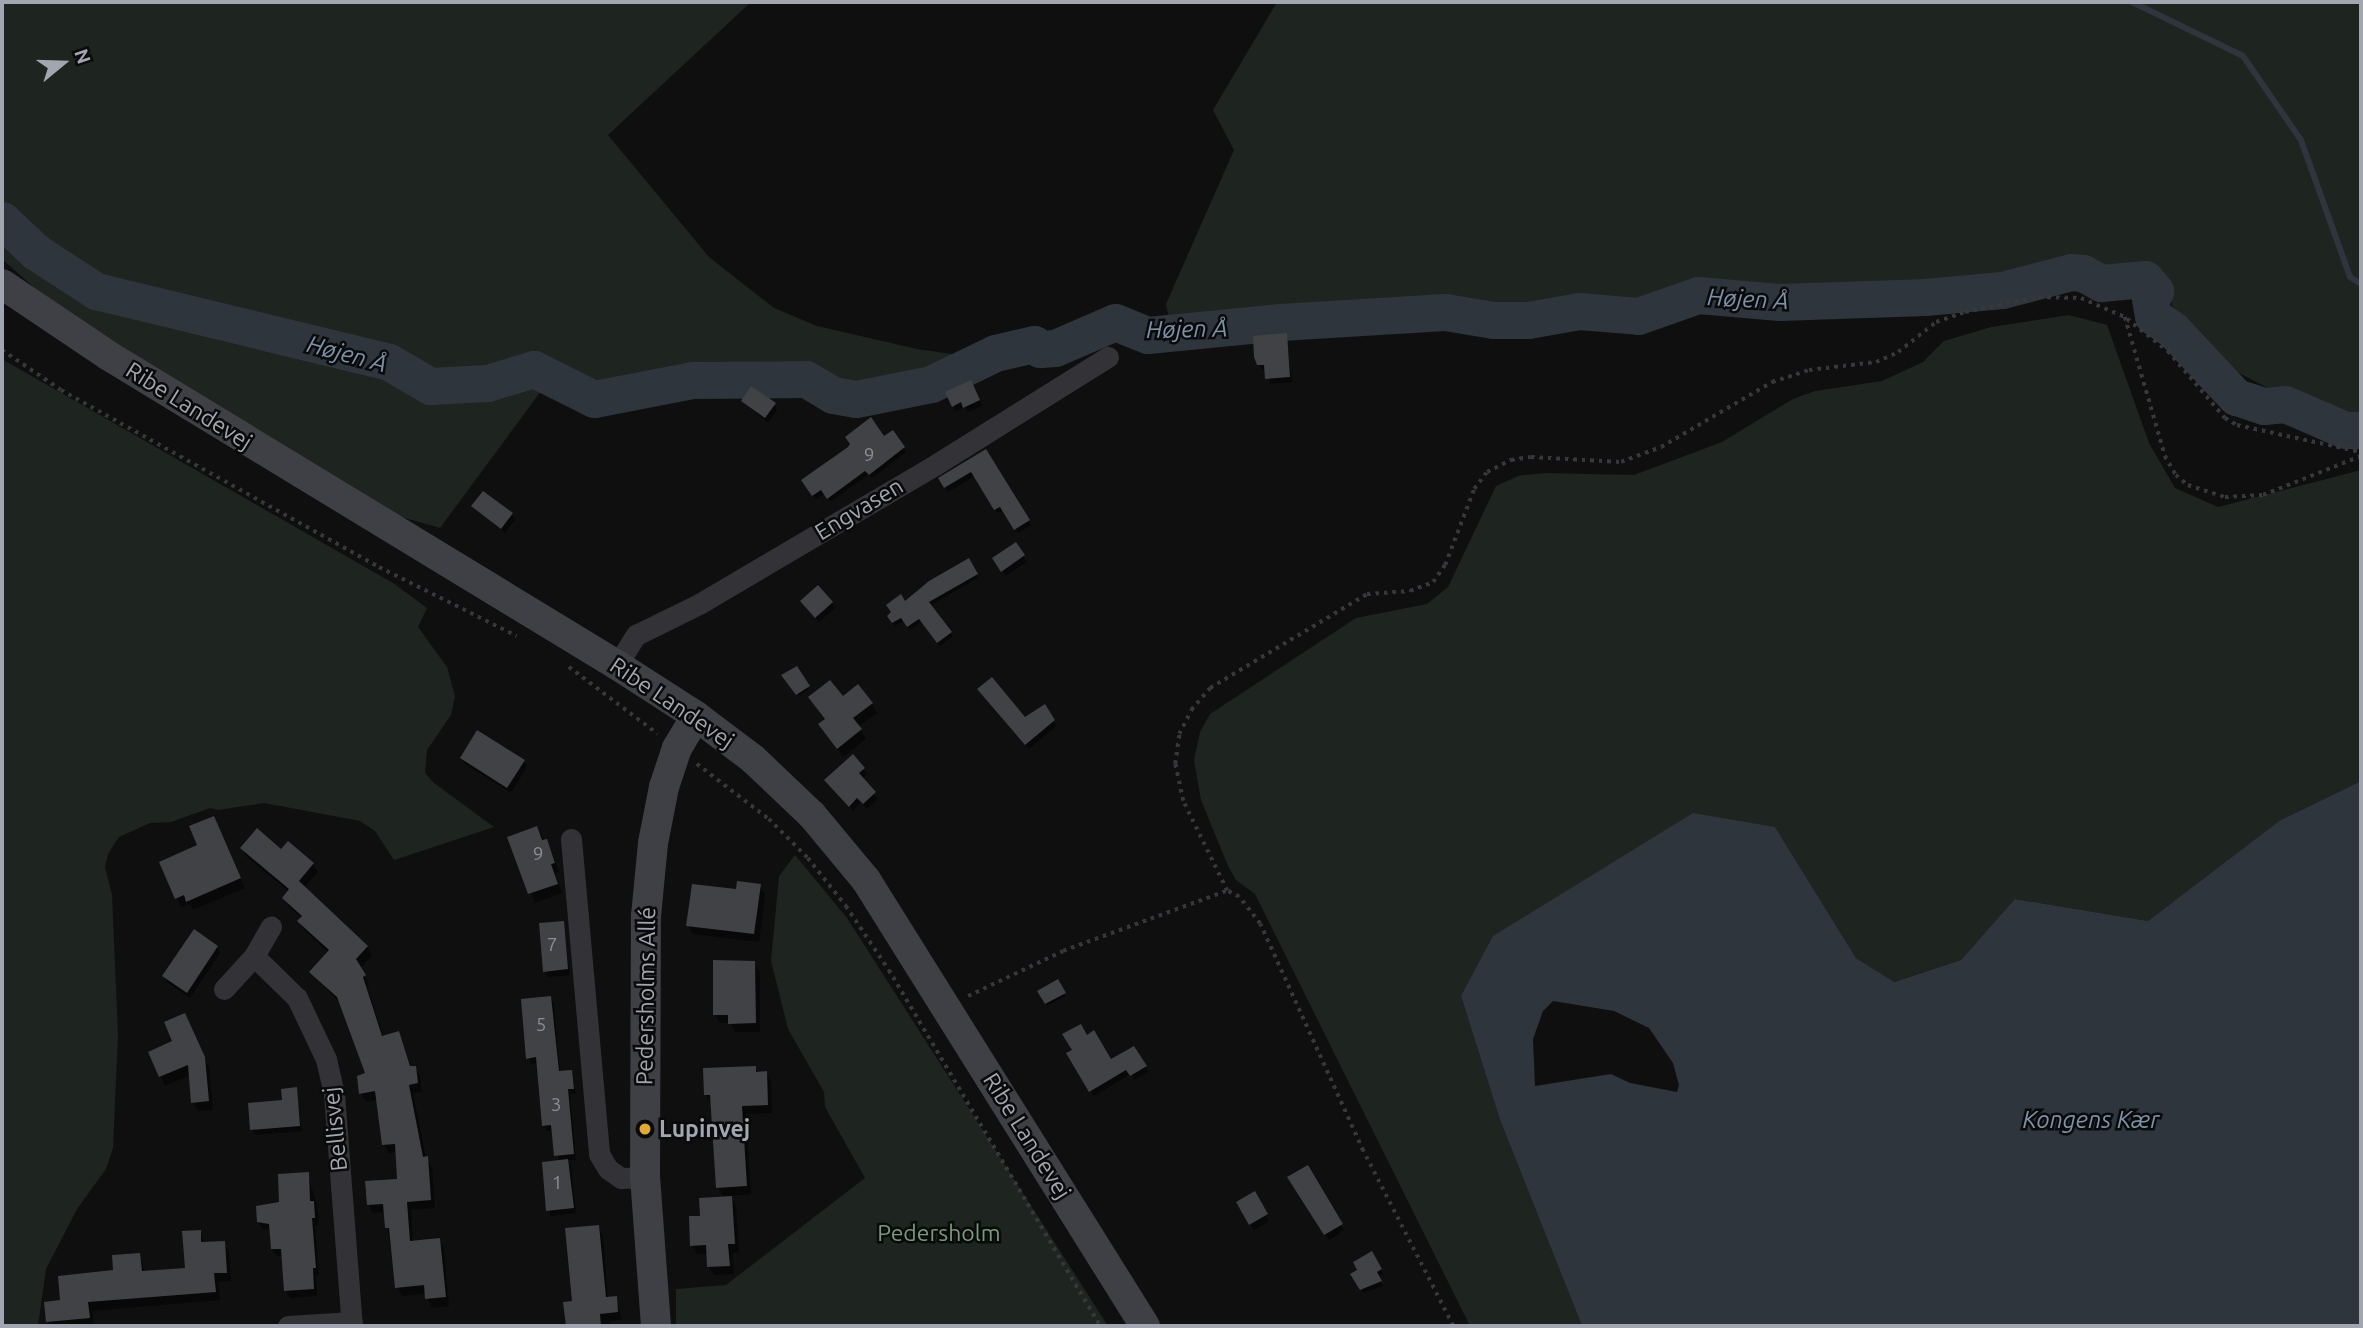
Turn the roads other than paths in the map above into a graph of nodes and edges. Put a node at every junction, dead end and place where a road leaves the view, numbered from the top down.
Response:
1 (2, 284) edge
2 (1108, 357) dead end
3 (617, 665) junction
4 (696, 716) junction
5 (571, 839) dead end
6 (271, 927) dead end
7 (254, 956) junction
8 (224, 989) dead end
9 (645, 1177) junction
10 (352, 1324) edge
11 (288, 1326) edge
12 (656, 1326) edge
13 (1145, 1326) edge

1 - 3 main road, Ribe Landevej
2 - 3 street, Engvasen
3 - 4 main road, Ribe Landevej
4 - 9 main road, Pedersholms Allé
4 - 13 main road, Ribe Landevej
5 - 9 street
6 - 7 street
7 - 8 street
7 - 10 street, Bellisvej
9 - 12 main road, Pedersholms Allé
10 - 11 street

